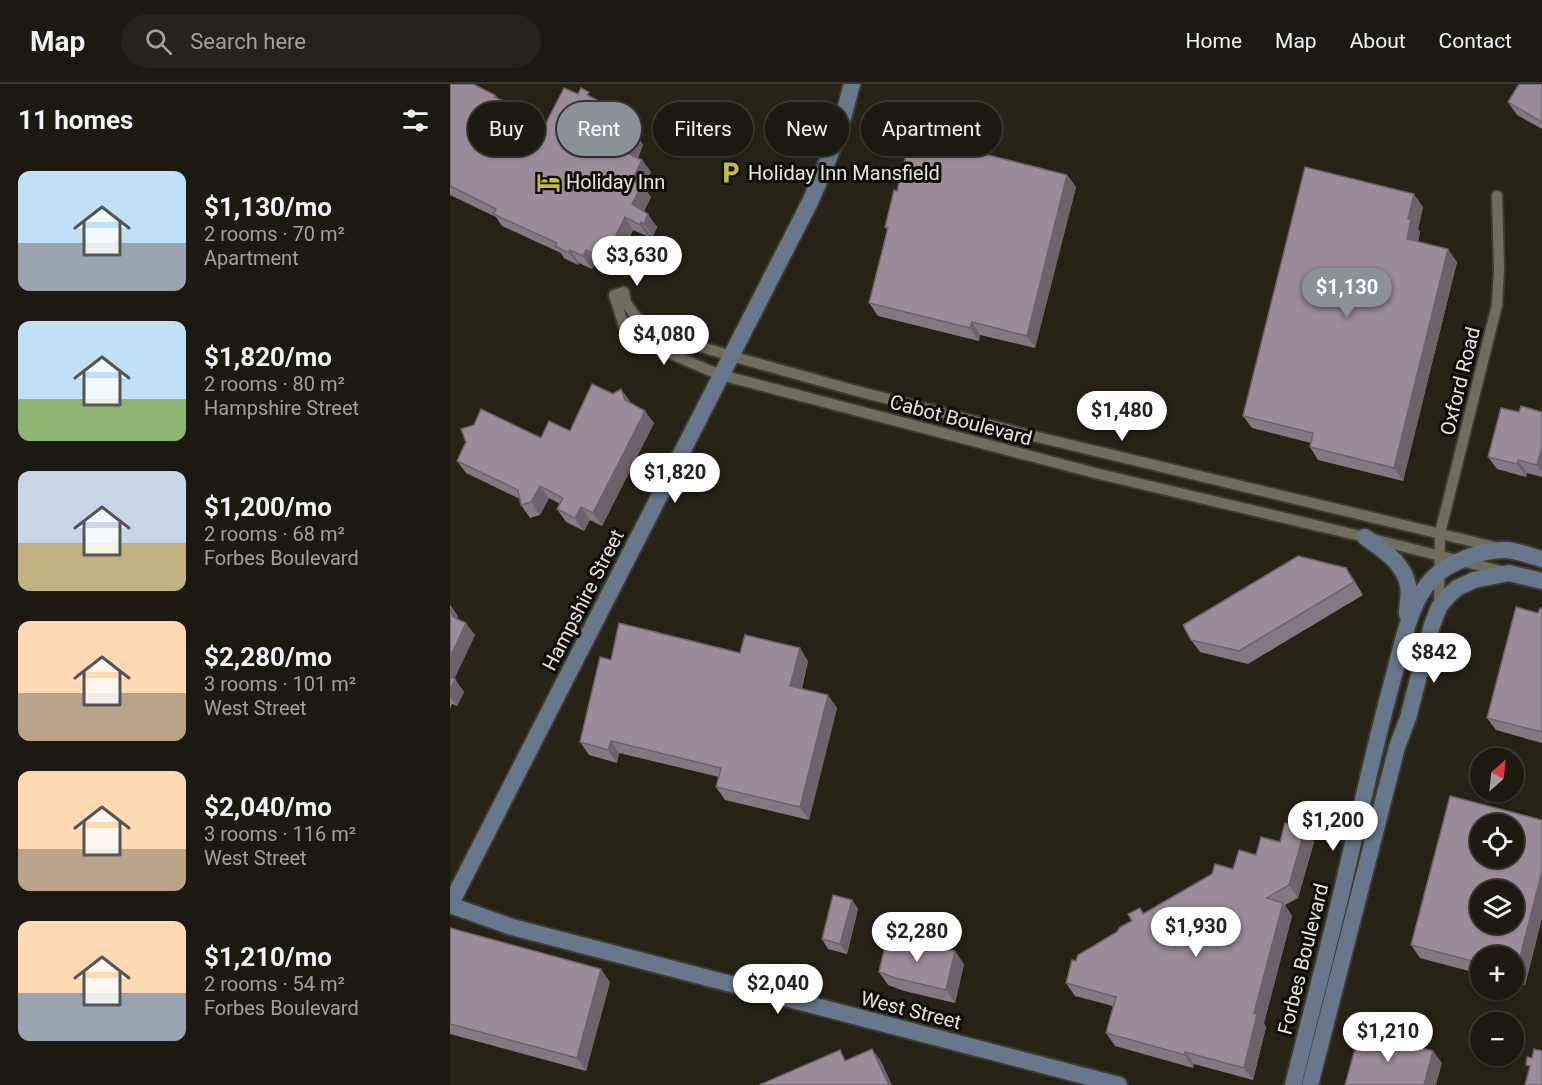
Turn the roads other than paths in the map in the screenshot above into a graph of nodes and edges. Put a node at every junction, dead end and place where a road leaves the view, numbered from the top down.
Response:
1 (852, 84) edge
2 (1497, 196) dead end
3 (637, 318) junction
4 (624, 326) junction
5 (731, 356) junction
6 (721, 375) junction
7 (1440, 533) junction
8 (1365, 537) junction
9 (1507, 550) junction
10 (1440, 555) junction
11 (1542, 559) edge
12 (1461, 561) junction
13 (1439, 572) junction
14 (1509, 573) junction
15 (1542, 581) edge
16 (1439, 607) junction
17 (1407, 628) junction
18 (450, 905) edge
19 (1119, 1085) edge
20 (1293, 1085) edge
21 (1310, 1085) edge

1 - 5 street, Hampshire Street
2 - 7 street, Oxford Road
3 - 4 street
3 - 4 street
3 - 5 street, Cabot Boulevard
4 - 6 street, Cabot Boulevard
5 - 6 street, Hampshire Street
5 - 7 street, Cabot Boulevard
6 - 8 street, Cabot Boulevard
6 - 18 street, Hampshire Street
7 - 9 street, Cabot Boulevard
7 - 10 street, Oxford Road
8 - 10 street, Cabot Boulevard
8 - 17 street
9 - 11 street, Forbes Boulevard
9 - 12 street, Forbes Boulevard
10 - 12 street, Cabot Boulevard
10 - 13 street, Oxford Road
12 - 13 street, Forbes Boulevard
12 - 14 street, Cabot Boulevard
13 - 16 street, Forbes Boulevard
13 - 17 street, Forbes Boulevard
14 - 15 street, Forbes Boulevard
14 - 16 street, Forbes Boulevard
16 - 21 street, Forbes Boulevard
17 - 20 street, Forbes Boulevard
18 - 19 street, West Street

